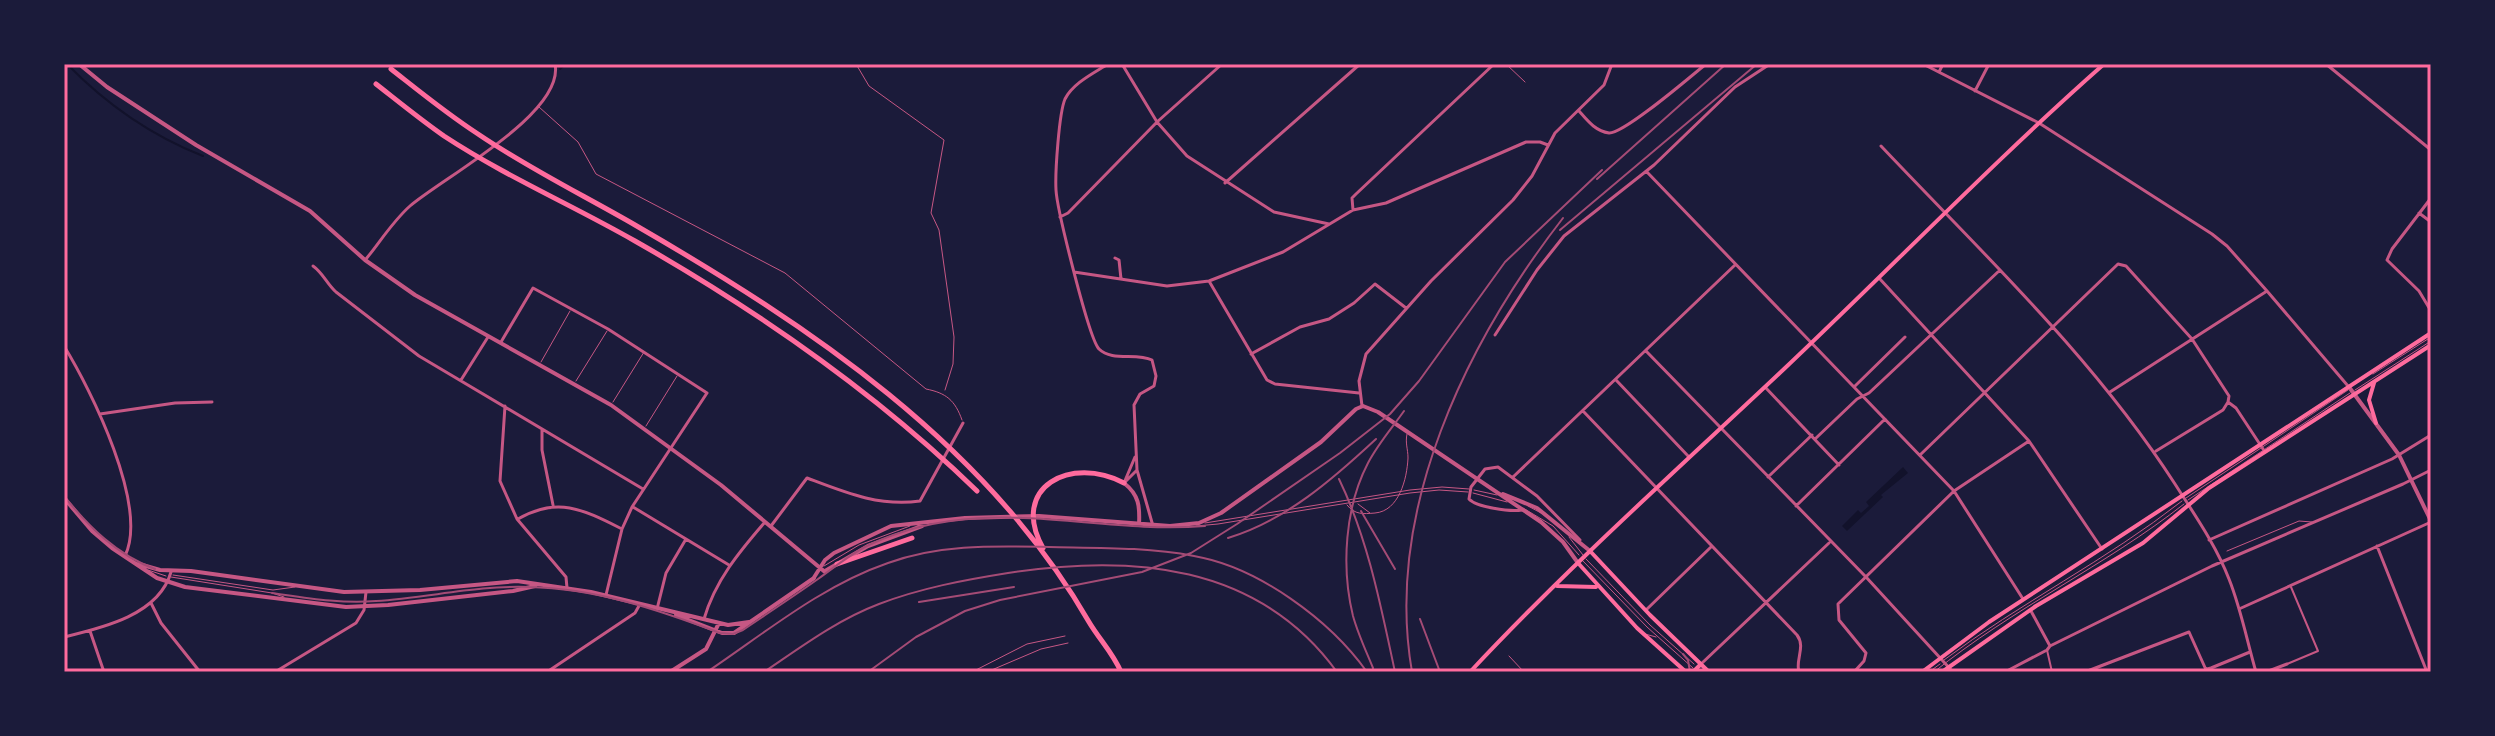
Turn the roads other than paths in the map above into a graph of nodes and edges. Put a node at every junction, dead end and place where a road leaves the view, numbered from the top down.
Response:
1 (79, 64) edge
2 (555, 64) edge
3 (856, 64) edge
4 (1108, 64) edge
5 (1122, 64) edge
6 (1222, 64) edge
7 (1360, 64) edge
8 (1494, 64) edge
9 (1506, 64) edge
10 (1612, 64) edge
11 (1706, 64) edge
12 (1770, 64) edge
13 (1923, 64) edge
14 (1943, 64) edge
15 (1989, 64) edge
16 (2104, 64) edge
17 (2326, 64) edge
18 (391, 69) dead end
19 (1939, 72) junction
20 (1525, 82) dead end
21 (376, 84) dead end
22 (1975, 91) junction
23 (539, 107) junction
24 (1579, 111) junction
25 (1157, 122) junction
26 (2039, 123) junction
27 (1548, 145) junction
28 (1881, 146) dead end
29 (2431, 150) edge
30 (1646, 171) junction
31 (1225, 183) junction
32 (2431, 198) edge
33 (1353, 210) junction
34 (2419, 213) junction
35 (1946, 214) junction
36 (1060, 217) junction
37 (2431, 222) edge
38 (1329, 224) junction
39 (1115, 258) dead end
40 (365, 260) junction
41 (1735, 265) junction
42 (313, 266) dead end
43 (2000, 270) junction
44 (1074, 272) junction
45 (1879, 278) junction
46 (1121, 279) junction
47 (1209, 281) junction
48 (2267, 291) junction
49 (571, 309) junction
50 (1407, 309) junction
51 (2431, 311) edge
52 (2055, 327) junction
53 (608, 329) junction
54 (1932, 333) junction
55 (1495, 335) dead end
56 (488, 337) junction
57 (1905, 337) dead end
58 (2192, 339) junction
59 (2431, 339) edge
60 (501, 342) junction
61 (1812, 343) junction
62 (64, 346) edge
63 (1646, 351) junction
64 (644, 352) junction
65 (1251, 354) junction
66 (539, 364) junction
67 (678, 375) junction
68 (2380, 378) junction
69 (461, 380) junction
70 (1616, 380) junction
71 (575, 383) junction
72 (1765, 387) junction
73 (1854, 387) junction
74 (2351, 390) junction
75 (945, 392) junction
76 (1986, 392) junction
77 (2110, 392) junction
78 (1359, 393) junction
79 (1863, 396) junction
80 (212, 402) dead end
81 (2228, 402) junction
82 (611, 405) junction
83 (505, 406) junction
84 (1362, 406) junction
85 (1583, 411) junction
86 (100, 414) junction
87 (1885, 419) junction
88 (963, 423) joint
89 (2376, 423) junction
90 (542, 428) junction
91 (645, 428) junction
92 (1721, 428) junction
93 (1408, 431) dead end
94 (2431, 435) edge
95 (1813, 437) junction
96 (2029, 441) junction
97 (671, 447) junction
98 (2263, 449) junction
99 (2154, 452) junction
100 (1136, 455) junction
101 (1920, 455) junction
102 (2399, 455) junction
103 (1689, 457) junction
104 (1839, 465) junction
105 (1137, 470) junction
106 (2431, 470) edge
107 (1513, 477) junction
108 (1768, 477) junction
109 (2412, 480) junction
110 (1124, 483) junction
111 (1655, 488) junction
112 (643, 489) junction
113 (977, 491) dead end
114 (1497, 491) junction
115 (1954, 491) junction
116 (1477, 492) junction
117 (64, 498) edge
118 (1506, 498) junction
119 (1355, 500) dead end
120 (2186, 500) junction
121 (1345, 503) dead end
122 (1514, 504) junction
123 (553, 505) junction
124 (1796, 506) junction
125 (632, 507) junction
126 (1524, 510) junction
127 (1372, 513) junction
128 (517, 519) junction
129 (765, 521) junction
130 (2431, 521) edge
131 (927, 523) junction
132 (1199, 523) junction
133 (2314, 523) junction
134 (1139, 525) junction
135 (1189, 525) junction
136 (771, 526) junction
137 (1153, 526) junction
138 (622, 529) junction
139 (912, 538) dead end
140 (686, 539) junction
141 (1580, 540) junction
142 (2209, 540) junction
143 (1830, 542) junction
144 (2377, 546) junction
145 (1711, 547) junction
146 (2102, 549) junction
147 (1590, 551) junction
148 (2227, 551) dead end
149 (125, 556) junction
150 (1581, 560) junction
151 (2221, 562) junction
152 (1051, 563) junction
153 (837, 564) junction
154 (729, 565) junction
155 (141, 566) junction
156 (823, 570) junction
157 (170, 576) junction
158 (1866, 577) junction
159 (176, 579) junction
160 (538, 585) junction
161 (1554, 586) junction
162 (298, 587) junction
163 (1597, 587) junction
164 (2291, 587) junction
165 (567, 588) junction
166 (273, 591) junction
167 (366, 592) junction
168 (606, 595) junction
169 (2023, 600) junction
170 (151, 603) junction
171 (297, 603) junction
172 (1765, 603) junction
173 (640, 604) junction
174 (365, 607) junction
175 (657, 609) junction
176 (2239, 609) junction
177 (1646, 610) junction
178 (2030, 610) junction
179 (669, 612) junction
180 (704, 619) junction
181 (749, 622) junction
182 (719, 623) junction
183 (90, 631) junction
184 (716, 631) junction
185 (1643, 633) junction
186 (1065, 636) dead end
187 (64, 637) edge
188 (1658, 638) junction
189 (1068, 643) dead end
190 (2048, 648) junction
191 (2250, 652) junction
192 (1509, 656) dead end
193 (1944, 662) junction
194 (2287, 664) joint
195 (1697, 669) edge
196 (2208, 670) edge
197 (104, 672) edge
198 (200, 672) edge
199 (275, 672) edge
200 (547, 672) edge
201 (670, 672) edge
202 (972, 672) edge
203 (987, 672) edge
204 (1121, 672) edge
205 (1470, 672) edge
206 (1524, 672) edge
207 (1686, 672) edge
208 (1703, 672) edge
209 (1709, 672) edge
210 (1799, 672) edge
211 (1854, 672) edge
212 (1922, 672) edge
213 (1929, 672) edge
214 (1934, 672) edge
215 (1942, 672) edge
216 (1953, 672) edge
217 (2005, 672) edge
218 (2052, 672) edge
219 (2085, 672) edge
220 (2194, 672) edge
221 (2256, 672) edge
222 (2266, 672) edge
223 (2427, 672) edge

1 - 40 street
2 - 23 street
3 - 75 lane
4 - 36 street
5 - 25 street
6 - 25 street
7 - 31 street
8 - 33 street
9 - 20 lane
10 - 24 street
11 - 24 street
12 - 30 street
13 - 19 street
14 - 19 street
15 - 22 street
16 - 26 main road
17 - 29 street
18 - 152 highway
19 - 22 street
21 - 113 highway
22 - 26 street
23 - 40 street
23 - 75 lane
24 - 27 street
25 - 31 street
25 - 36 street
26 - 35 main road
26 - 48 street
27 - 33 street
27 - 50 street
28 - 35 street
30 - 41 street
30 - 55 street
31 - 38 street
32 - 34 street
33 - 38 street
34 - 37 street
34 - 51 street
35 - 43 street
35 - 45 main road
36 - 44 street
38 - 47 street
39 - 46 street
40 - 56 street
41 - 61 street
41 - 63 street
42 - 69 street
43 - 52 street
43 - 54 street
44 - 46 street
44 - 100 street
45 - 54 street
45 - 61 main road
46 - 47 street
47 - 65 street
48 - 58 street
48 - 74 street
49 - 53 street
49 - 60 street
49 - 66 lane
50 - 65 street
50 - 78 street
52 - 58 street
52 - 76 street
52 - 77 street
53 - 64 street
53 - 71 lane
54 - 76 street
54 - 79 street
56 - 60 street
56 - 69 street
57 - 73 street
58 - 77 street
58 - 81 street
59 - 68 main road
59 - 74 main road
60 - 66 street
61 - 72 main road
61 - 73 street
62 - 86 street
63 - 70 street
63 - 92 street
64 - 67 street
64 - 82 lane
65 - 78 street
66 - 71 street
67 - 91 lane
67 - 97 street
68 - 74 main road
68 - 89 main road
69 - 83 street
70 - 85 street
70 - 103 street
71 - 82 street
72 - 92 main road
72 - 95 street
73 - 79 street
74 - 89 street
74 - 98 main road
74 - 98 main road
75 - 88 lane
76 - 96 street
76 - 101 street
77 - 99 street
78 - 84 street
79 - 87 street
79 - 95 street
80 - 86 street
81 - 98 street
81 - 99 street
82 - 91 street
83 - 90 street
83 - 128 street
84 - 114 street
84 - 132 street
85 - 107 street
85 - 111 street
86 - 149 street
87 - 101 street
87 - 104 street
88 - 136 street
89 - 102 street
90 - 112 street
90 - 123 street
91 - 97 street
92 - 103 main road
92 - 108 street
93 - 127 lane
94 - 102 street
95 - 104 street
95 - 108 street
96 - 115 street
96 - 146 street
97 - 112 street
97 - 129 street
98 - 120 main road
98 - 120 main road
99 - 120 street
100 - 105 street
100 - 110 street
101 - 115 street
102 - 109 street
102 - 142 street
103 - 111 main road
104 - 124 street
105 - 110 street
105 - 137 street
106 - 109 street
107 - 126 street
107 - 141 street
108 - 124 street
109 - 130 street
109 - 133 street
110 - 134 street
110 - 152 highway
111 - 145 street
111 - 147 main road
112 - 125 street
114 - 118 street
114 - 141 street
115 - 158 street
115 - 169 street
116 - 118 lane
116 - 122 lane
116 - 132 lane
116 - 135 lane
117 - 149 street
118 - 122 street
118 - 150 lane
119 - 127 lane
120 - 142 street
120 - 146 main road
120 - 178 main road
120 - 193 lane
121 - 127 lane
122 - 126 street
122 - 150 lane
123 - 128 street
123 - 138 street
124 - 143 street
125 - 138 street
125 - 140 street
126 - 150 street
128 - 165 street
129 - 136 street
129 - 154 street
130 - 144 street
131 - 134 street
131 - 153 street
131 - 156 street
132 - 135 street
133 - 148 lane
133 - 151 street
134 - 137 street
135 - 137 street
136 - 156 street
138 - 168 street
139 - 153 highway
140 - 154 street
140 - 175 street
141 - 147 street
142 - 151 street
143 - 158 street
143 - 172 street
144 - 164 street
144 - 223 street
145 - 172 street
145 - 177 street
146 - 169 main road
147 - 150 main road
147 - 177 main road
149 - 155 street
150 - 161 main road
150 - 163 main road
150 - 188 lane
150 - 195 lane
151 - 176 street
151 - 190 street
152 - 204 highway
153 - 156 street
154 - 180 street
155 - 157 street
155 - 157 street
156 - 181 street
157 - 159 lane
157 - 159 lane
157 - 162 street
157 - 166 lane
157 - 170 street
157 - 171 street
158 - 193 street
158 - 211 street
159 - 166 lane
160 - 165 street
160 - 167 street
160 - 174 street
161 - 163 main road
161 - 205 main road
162 - 166 lane
162 - 167 street
163 - 185 main road
164 - 176 street
164 - 194 street
165 - 168 street
166 - 171 lane
167 - 174 street
168 - 173 street
169 - 193 main road
170 - 183 street
170 - 198 street
171 - 174 street
172 - 195 street
172 - 210 street
173 - 175 street
173 - 200 street
174 - 199 street
175 - 179 street
176 - 191 street
177 - 195 main road
178 - 190 street
178 - 193 main road
179 - 180 street
179 - 184 street
180 - 182 street
181 - 182 street
181 - 184 street
182 - 184 street
183 - 187 street
183 - 197 street
184 - 201 street
185 - 188 lane
185 - 207 main road
186 - 202 lane
188 - 195 lane
189 - 203 lane
190 - 217 street
190 - 218 street
191 - 196 street
191 - 221 street
192 - 206 lane
193 - 212 main road
193 - 213 lane
193 - 214 lane
193 - 215 main road
193 - 216 street
194 - 222 street
195 - 208 lane
195 - 209 main road
196 - 219 street
196 - 220 street

